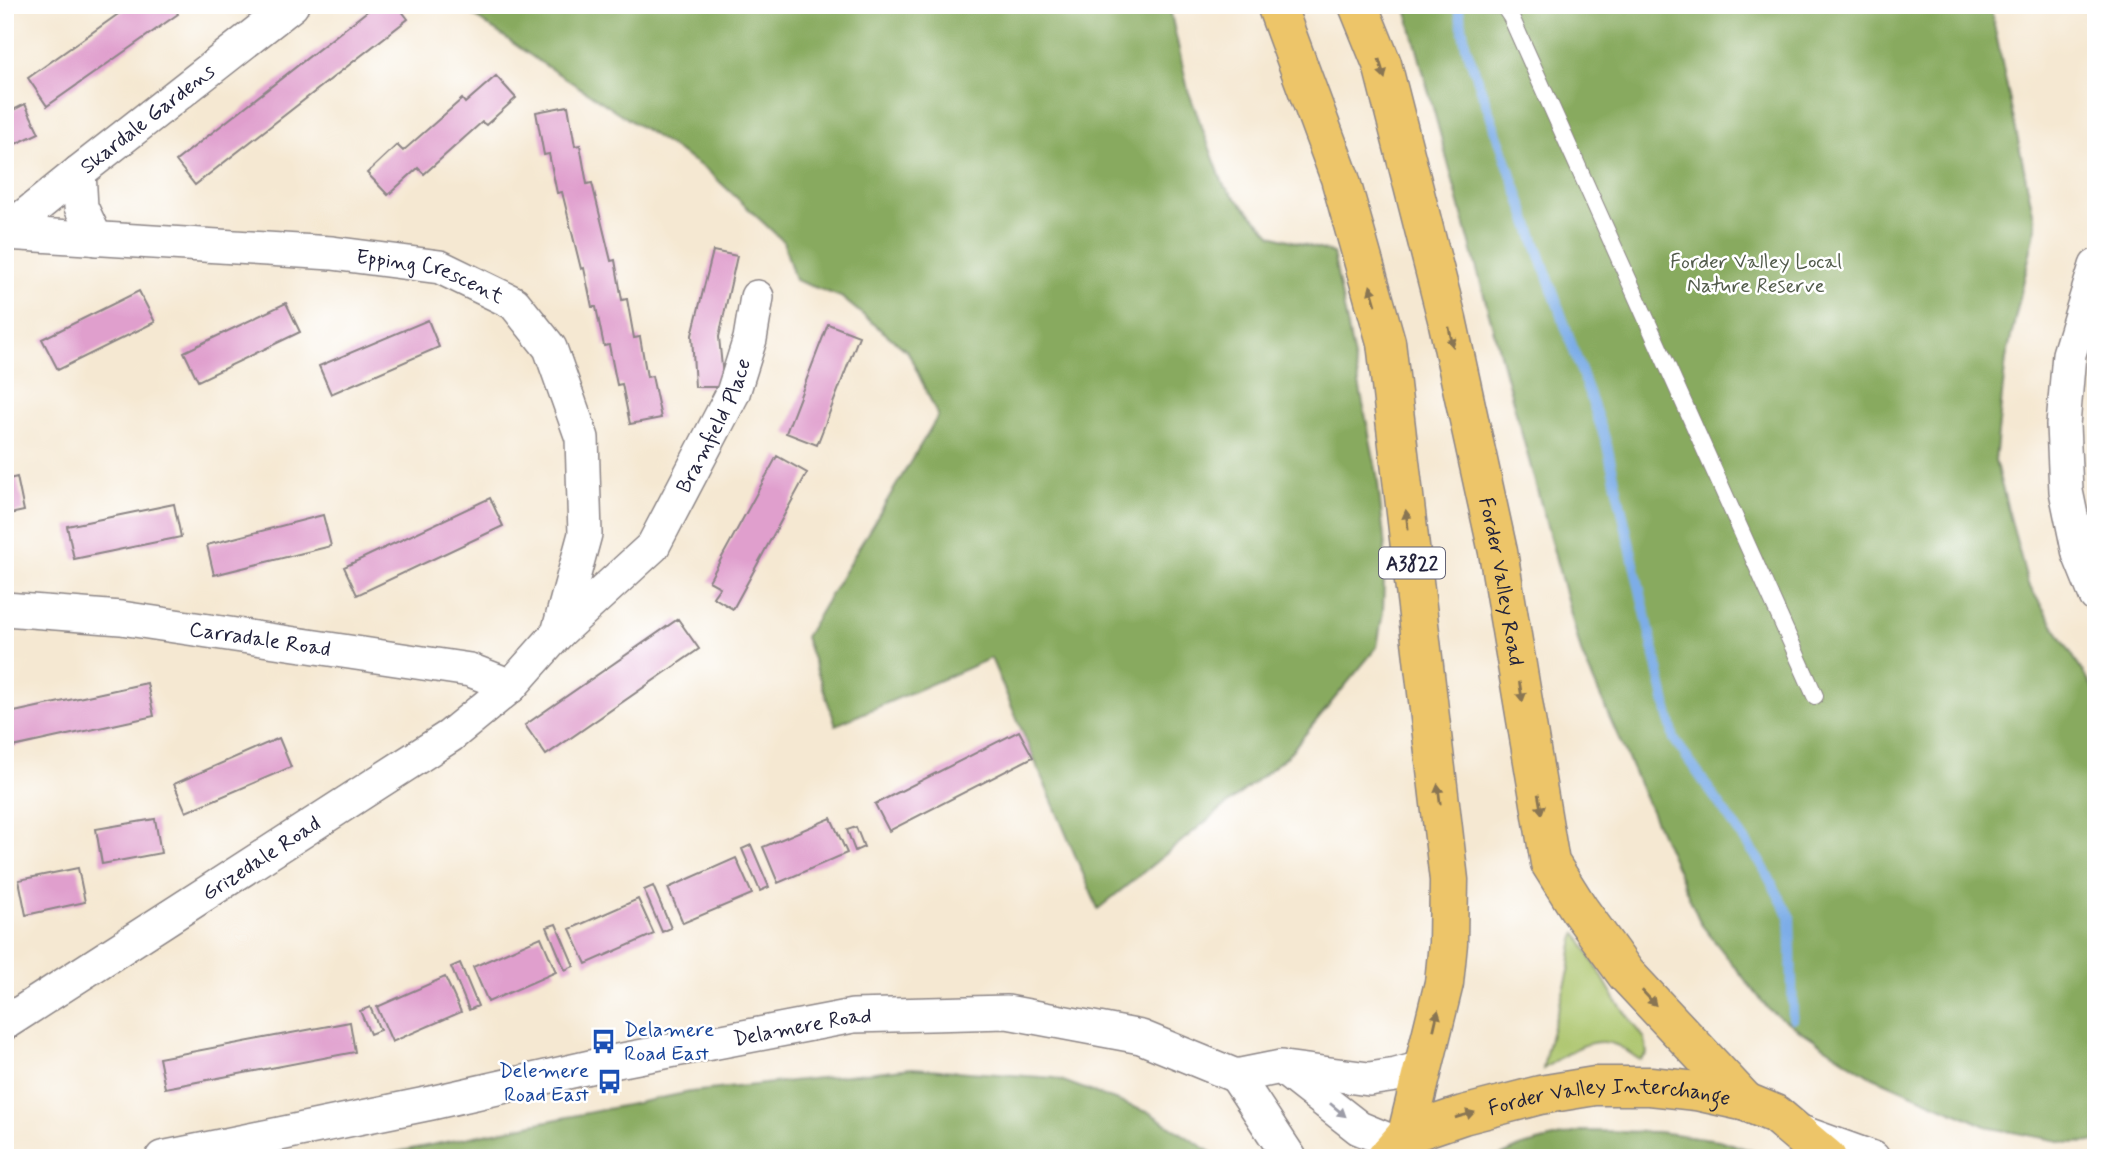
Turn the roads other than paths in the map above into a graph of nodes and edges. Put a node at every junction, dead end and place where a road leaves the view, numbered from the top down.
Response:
1 (292, 5) edge
2 (1276, 5) edge
3 (1358, 5) edge
4 (1503, 5) edge
5 (79, 172) junction
6 (5, 233) edge
7 (96, 239) junction
8 (2096, 266) edge
9 (757, 297) dead end
10 (585, 534) junction
11 (653, 546) junction
12 (2096, 596) edge
13 (5, 609) edge
14 (558, 633) junction
15 (511, 686) junction
16 (1815, 696) dead end
17 (5, 1023) edge
18 (1281, 1067) junction
19 (1424, 1067) junction
20 (1236, 1076) junction
21 (1746, 1102) junction
22 (1796, 1130) junction
23 (1397, 1145) edge
24 (162, 1158) edge
25 (1290, 1158) edge
26 (1827, 1158) edge
27 (1874, 1158) edge

1 - 5 street, Skardale Gardens
19 -> 2 main road, A3822
3 -> 21 main road, Forder Valley Road
4 - 16 lane
5 - 6 street, Skardale Gardens
5 - 7 street
6 - 7 street, Epping Crescent
7 - 10 street, Epping Crescent
8 - 12 street
9 - 11 street, Bramfield Place
10 - 11 street
10 - 14 street, Epping Crescent
11 - 14 street, Bramfield Place
13 - 15 street, Carradale Road
14 - 15 street, Epping Crescent
15 - 17 street, Grizedale Road
18 - 19 street
18 - 20 street
18 -> 23 street
19 - 23 main road, A3822
20 - 24 street, Delamere Road
20 - 25 street
21 - 22 main road, Forder Valley Interchange
23 -> 21 main road, Forder Valley Interchange
22 - 26 main road, Forder Valley Interchange
22 - 27 street

